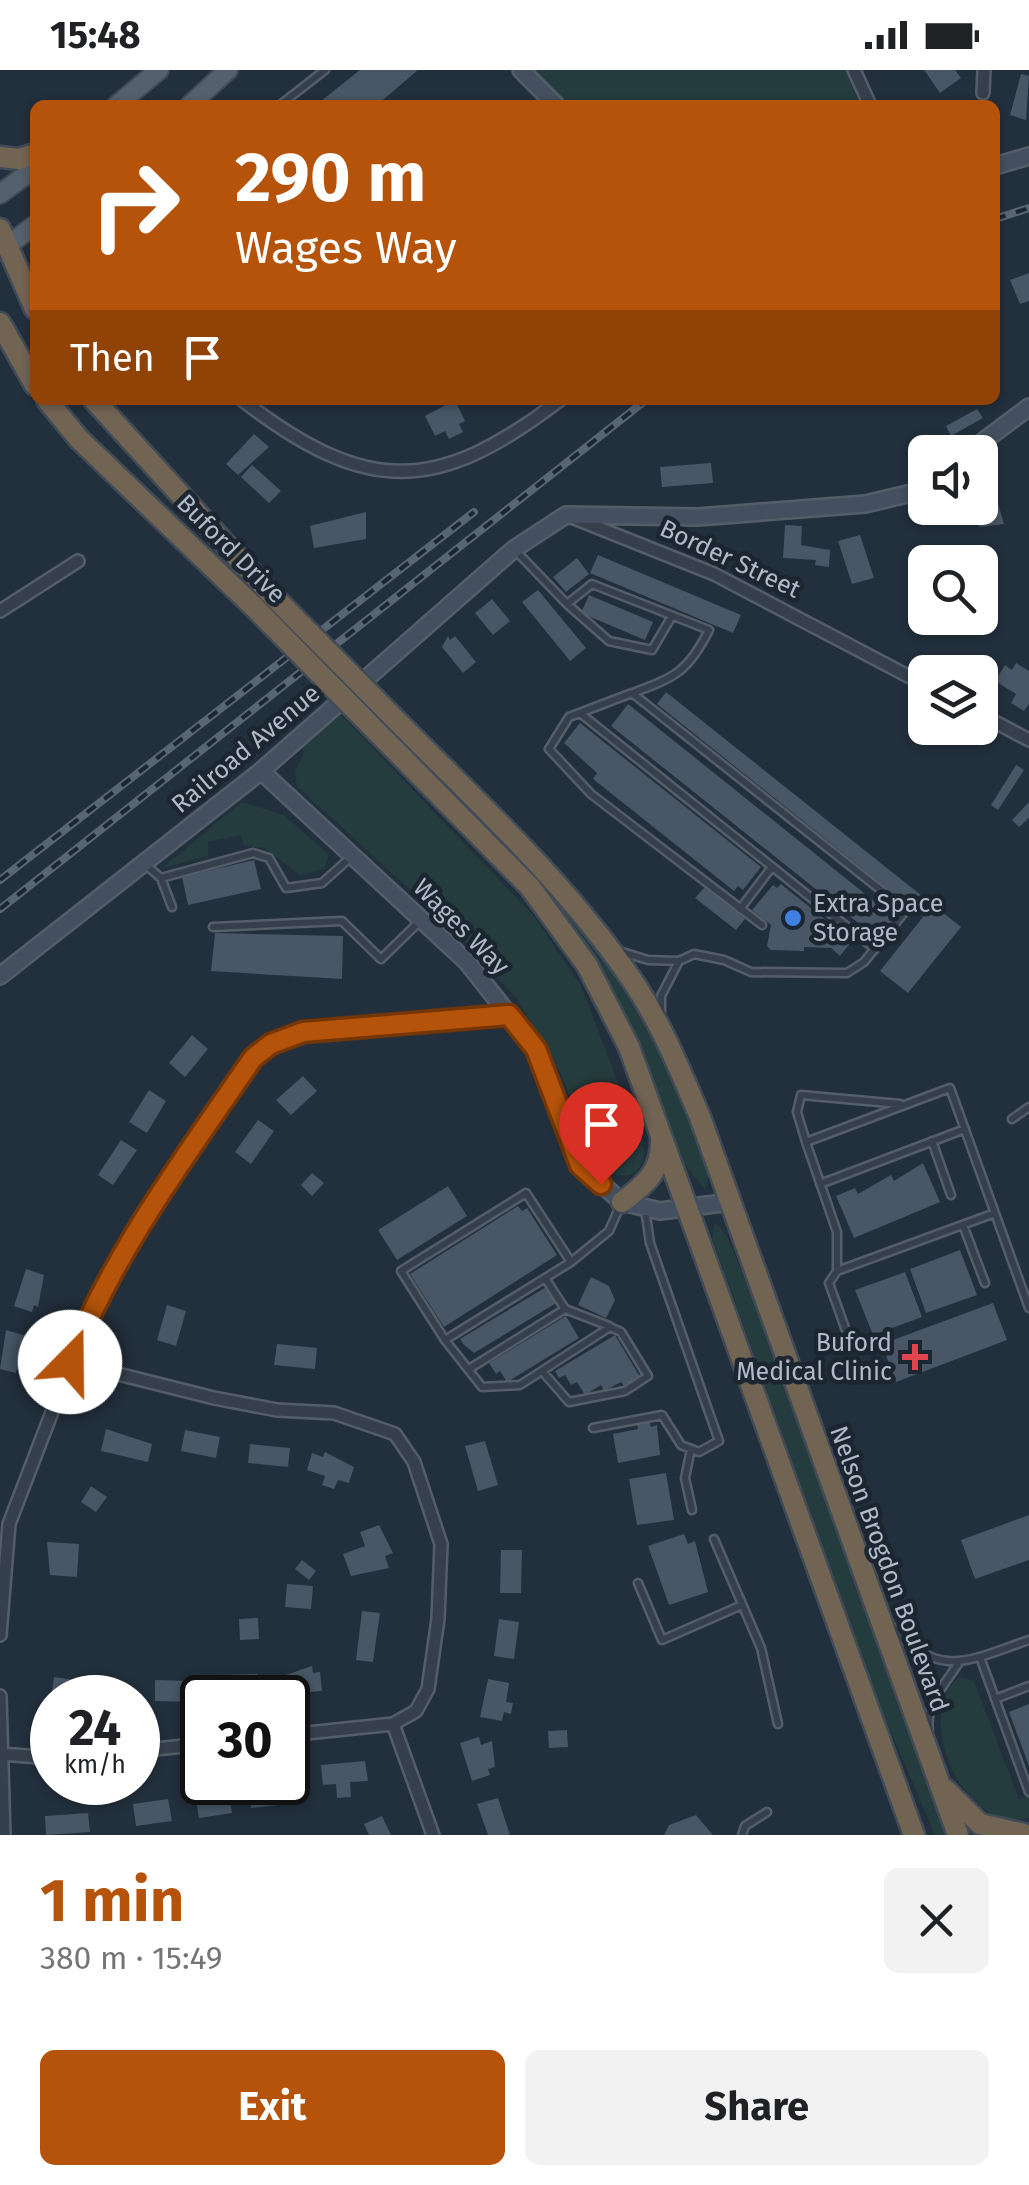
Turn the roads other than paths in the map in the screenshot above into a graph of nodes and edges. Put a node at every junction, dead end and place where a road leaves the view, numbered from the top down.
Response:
1 (159, 70) edge
2 (228, 70) edge
3 (325, 70) edge
4 (522, 70) edge
5 (854, 70) edge
6 (984, 70) edge
7 (983, 93) dead end
8 (123, 100) edge
9 (195, 100) edge
10 (286, 100) edge
11 (551, 100) edge
12 (868, 100) edge
13 (0, 156) edge
14 (30, 156) edge
15 (1029, 156) edge
16 (1000, 165) edge
17 (30, 172) edge
18 (0, 194) edge
19 (30, 228) edge
20 (2, 242) edge
21 (30, 299) edge
22 (1, 326) edge
23 (30, 376) edge
24 (50, 405) edge
25 (98, 405) edge
26 (248, 405) edge
27 (553, 405) edge
28 (1029, 406) edge
29 (991, 435) edge
30 (908, 494) edge
31 (566, 515) junction
32 (514, 549) junction
33 (78, 561) dead end
34 (262, 600) junction
35 (568, 604) junction
36 (0, 611) edge
37 (672, 616) junction
38 (908, 676) edge
39 (632, 693) junction
40 (580, 713) junction
41 (396, 721) joint
42 (998, 724) edge
43 (1029, 740) edge
44 (261, 771) junction
45 (352, 856) junction
46 (146, 865) junction
47 (772, 866) junction
48 (162, 878) junction
49 (172, 906) dead end
50 (740, 909) junction
51 (422, 920) junction
52 (762, 926) dead end
53 (212, 927) dead end
54 (609, 947) junction
55 (875, 948) junction
56 (679, 961) junction
57 (0, 976) edge
58 (509, 1015) junction
59 (661, 1029) junction
60 (906, 1104) junction
61 (1029, 1106) edge
62 (1012, 1119) dead end
63 (660, 1125) junction
64 (965, 1129) junction
65 (806, 1142) junction
66 (932, 1142) junction
67 (820, 1184) junction
68 (951, 1196) dead end
69 (622, 1202) junction
70 (732, 1202) junction
71 (644, 1207) junction
72 (690, 1207) junction
73 (995, 1214) junction
74 (964, 1225) junction
75 (571, 1262) junction
76 (836, 1272) junction
77 (545, 1278) junction
78 (986, 1283) dead end
79 (1029, 1308) edge
80 (564, 1309) junction
81 (610, 1327) junction
82 (849, 1338) dead end
83 (445, 1340) junction
84 (70, 1362) junction
85 (469, 1369) junction
86 (542, 1370) junction
87 (593, 1428) dead end
88 (691, 1449) junction
89 (692, 1510) dead end
90 (714, 1539) dead end
91 (638, 1583) dead end
92 (742, 1605) junction
93 (877, 1610) junction
94 (0, 1635) edge
95 (1029, 1640) edge
96 (980, 1657) junction
97 (958, 1664) junction
98 (1029, 1686) edge
99 (0, 1696) edge
100 (995, 1699) junction
101 (393, 1724) junction
102 (778, 1724) dead end
103 (310, 1733) edge
104 (1, 1754) edge
105 (30, 1756) edge
106 (938, 1780) junction
107 (1029, 1792) edge
108 (767, 1812) dead end
109 (1024, 1834) edge
110 (4, 1835) edge
111 (433, 1835) edge
112 (742, 1835) edge
113 (914, 1835) edge
114 (958, 1835) edge

1 - 8 main road
2 - 9 main road
3 - 10 lane
4 - 11 street
5 - 12 street
6 - 7 street
13 - 14 highway
15 - 16 street
17 - 18 main road
19 - 20 main road
20 - 21 highway
22 - 23 highway
24 - 34 highway, Buford Drive
25 - 34 highway, Buford Drive
26 - 27 street
28 - 29 street
30 - 31 street
31 - 32 street
31 - 38 street, Border Street
32 - 35 lane
32 - 44 street, Railroad Avenue
33 - 36 street
34 - 41 highway, Buford Drive, bridge
34 - 63 highway, Buford Drive, bridge
35 - 37 lane
35 - 37 lane
37 - 39 lane
39 - 40 lane
39 - 55 lane
40 - 47 lane
40 - 50 lane
41 - 54 highway, Nelson Brogdon Boulevard
42 - 43 street
44 - 45 street, Wages Way
44 - 46 street, Railroad Avenue
45 - 48 lane
45 - 51 street, Wages Way
46 - 48 lane
46 - 57 street, Railroad Avenue
47 - 50 lane
47 - 55 lane
48 - 49 lane
50 - 52 lane
51 - 53 lane
51 - 58 street, Wages Way
54 - 56 lane
54 - 59 highway, Nelson Brogdon Boulevard
55 - 56 lane
56 - 59 lane
58 - 69 street, Wages Way
58 - 84 street
59 - 70 highway, Nelson Brogdon Boulevard
60 - 64 lane
60 - 65 lane
60 - 65 lane
61 - 62 lane
63 - 69 highway
63 - 72 highway
64 - 66 lane
64 - 73 lane
65 - 67 lane
66 - 67 lane
66 - 68 lane
67 - 76 lane
69 - 71 street, Wages Way
69 - 75 lane
70 - 72 street, Wages Way
70 - 93 highway, Nelson Brogdon Boulevard
71 - 72 street, Wages Way
71 - 88 lane
72 - 113 highway
73 - 74 lane
73 - 79 lane
74 - 76 lane
74 - 78 lane
75 - 77 lane
75 - 83 lane
76 - 82 lane
77 - 80 lane
77 - 83 lane
80 - 81 lane
80 - 85 lane
81 - 86 lane
81 - 86 lane
83 - 85 lane
84 - 94 street
84 - 101 street
85 - 86 lane
87 - 88 lane
88 - 89 lane
90 - 92 lane
91 - 92 lane
92 - 102 lane
93 - 97 lane
93 - 106 highway, Nelson Brogdon Boulevard
95 - 96 lane
96 - 97 lane
96 - 100 lane
97 - 106 lane
98 - 100 lane
99 - 104 street
100 - 107 lane
101 - 103 street
101 - 111 street
104 - 105 street
104 - 110 street
106 - 109 highway
106 - 114 highway, Nelson Brogdon Boulevard
108 - 112 lane

